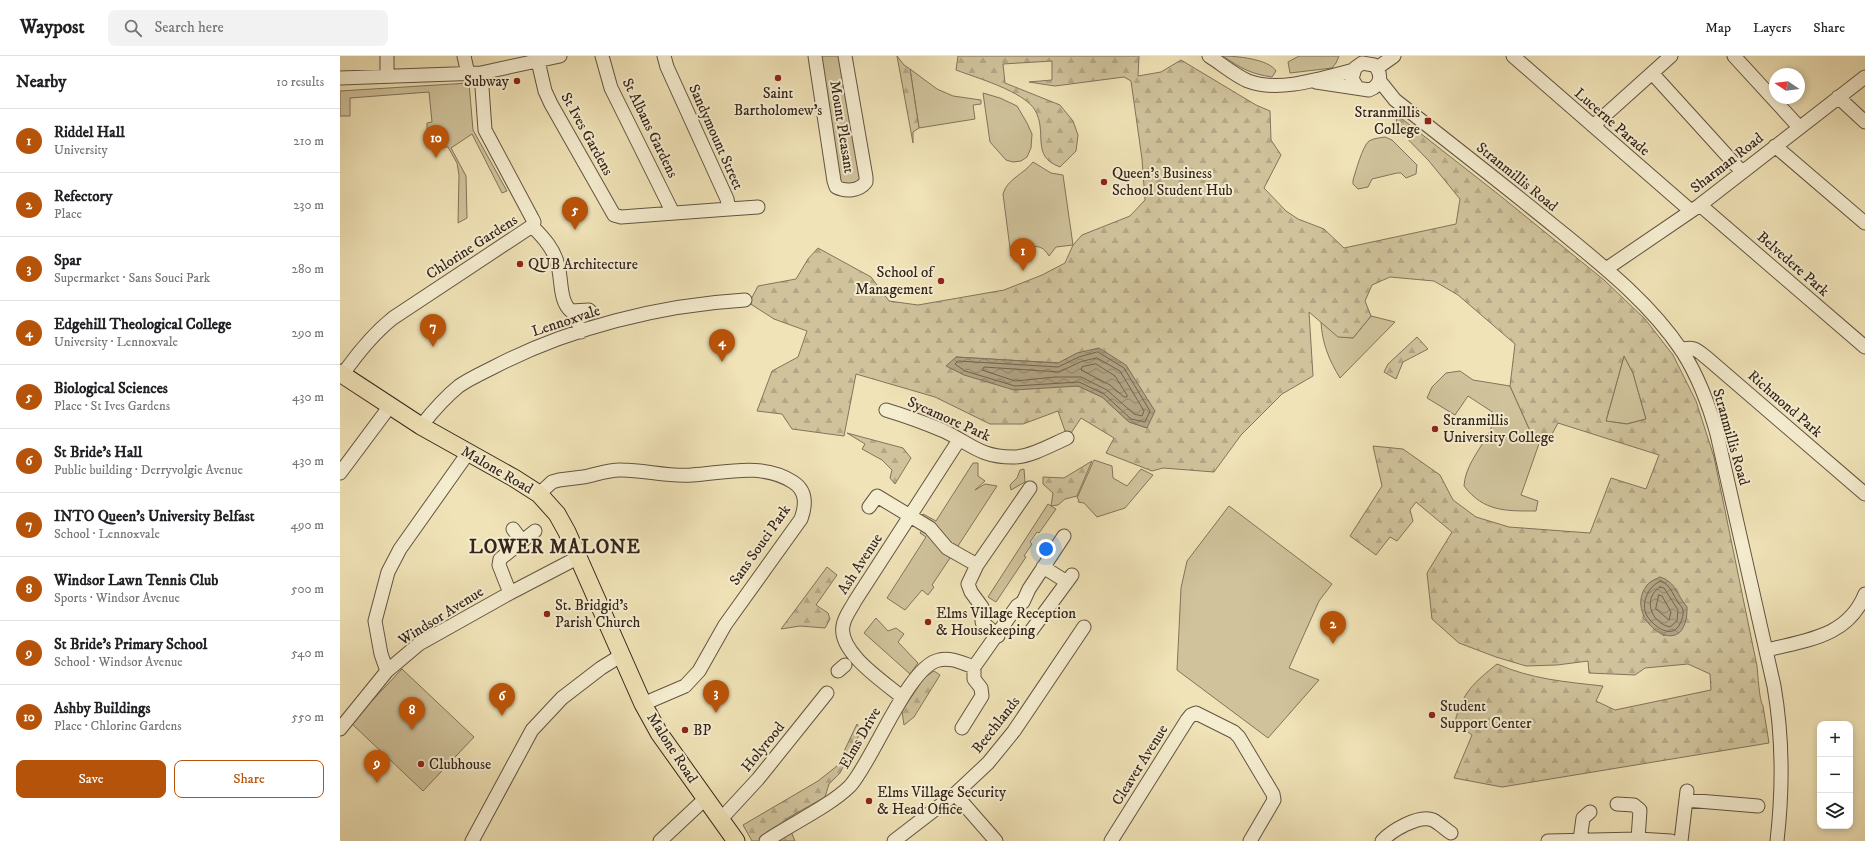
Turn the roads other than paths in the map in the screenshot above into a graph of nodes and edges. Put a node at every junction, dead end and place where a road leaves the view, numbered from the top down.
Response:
1 (387, 56) edge
2 (464, 56) edge
3 (560, 56) edge
4 (602, 56) edge
5 (664, 56) edge
6 (815, 56) edge
7 (846, 56) edge
8 (1209, 56) edge
9 (1394, 56) edge
10 (1513, 56) edge
11 (1671, 56) edge
12 (1734, 56) edge
13 (532, 60) edge
14 (1353, 65) edge
15 (1373, 71) edge
16 (481, 73) junction
17 (1652, 73) junction
18 (468, 74) junction
19 (387, 75) junction
20 (1865, 77) edge
21 (340, 78) edge
22 (1314, 82) junction
23 (1357, 87) junction
24 (1838, 97) junction
25 (1865, 122) edge
26 (1593, 126) junction
27 (1799, 127) junction
28 (1775, 146) junction
29 (1742, 172) junction
30 (758, 207) dead end
31 (729, 208) junction
32 (1696, 208) junction
33 (673, 213) junction
34 (617, 217) joint
35 (1865, 223) edge
36 (532, 226) junction
37 (1606, 269) junction
38 (745, 300) dead end
39 (581, 332) junction
40 (1865, 347) edge
41 (1681, 350) junction
42 (341, 373) edge
43 (390, 406) junction
44 (886, 410) dead end
45 (421, 426) junction
46 (1067, 438) dead end
47 (959, 440) junction
48 (468, 453) junction
49 (340, 473) edge
50 (1030, 488) dead end
51 (539, 494) junction
52 (1865, 494) edge
53 (869, 507) dead end
54 (910, 515) junction
55 (513, 529) dead end
56 (535, 532) dead end
57 (1064, 536) dead end
58 (522, 541) junction
59 (579, 557) junction
60 (978, 565) junction
61 (1043, 567) junction
62 (510, 593) junction
63 (1865, 594) edge
64 (1084, 627) dead end
65 (1031, 632) dead end
66 (998, 636) junction
67 (1766, 650) junction
68 (622, 655) junction
69 (974, 667) junction
70 (387, 671) junction
71 (827, 694) dead end
72 (902, 697) junction
73 (643, 704) junction
74 (962, 728) dead end
75 (340, 729) edge
76 (955, 794) junction
77 (706, 798) junction
78 (1617, 804) dead end
79 (1758, 806) dead end
80 (1590, 812) dead end
81 (721, 819) junction
82 (1451, 833) dead end
83 (1547, 838) edge
84 (1638, 839) junction
85 (1580, 840) junction
86 (472, 841) edge
87 (660, 841) edge
88 (736, 841) edge
89 (766, 841) edge
90 (894, 841) edge
91 (996, 841) edge
92 (1111, 841) edge
93 (1250, 841) edge
94 (1382, 841) edge
95 (1671, 841) edge
96 (1681, 841) edge
97 (1778, 841) edge

1 - 19 street
2 - 18 street
3 - 13 street
4 - 33 street, St Albans Gardens
5 - 31 street, Sandymount Street
6 - 7 street, Mount Pleasant
8 - 22 street
9 - 15 street
10 - 26 street, Lucerne Parade
11 - 17 street
12 - 27 street
13 - 16 street
13 - 34 street, St Ives Gardens
14 - 15 street
14 - 22 street
14 - 23 street
15 - 23 street
15 - 37 street, Stranmillis Road
16 - 18 street
16 - 36 street, Chlorine Gardens
17 - 26 street
17 - 29 street
18 - 19 street
19 - 21 street
20 - 24 street, Sharman Road
22 - 23 street
24 - 25 street
24 - 27 street, Sharman Road
26 - 32 street, Lucerne Parade
27 - 28 street, Sharman Road
28 - 29 street, Sharman Road
28 - 35 street
29 - 32 street, Sharman Road
30 - 31 street, Sandymount Street
31 - 33 street, Sandymount Street
32 - 37 street, Sharman Road
32 - 40 street, Belvedere Park
33 - 34 street, Sandymount Street
36 - 39 street
36 - 42 street, Chlorine Gardens
37 - 41 street, Stranmillis Road
38 - 39 street, Lennoxvale
39 - 45 street, Lennoxvale
41 - 52 street, Richmond Park
41 - 67 street, Stranmillis Road
42 - 43 main road, Malone Road
43 - 45 main road, Malone Road
43 - 49 street
44 - 47 street, Sycamore Park
45 - 48 main road, Malone Road
46 - 47 street, Sycamore Park
47 - 54 street, Ash Avenue
48 - 51 main road, Malone Road
48 - 70 street
50 - 60 street
51 - 59 main road, Malone Road
51 - 73 street, Sans Souci Park
53 - 54 street
54 - 60 street
54 - 72 street, Ash Avenue
55 - 58 street
56 - 58 street
57 - 61 street
58 - 62 street
59 - 62 street, Windsor Avenue
59 - 68 main road, Malone Road
60 - 66 street
61 - 65 street
61 - 66 street
62 - 70 street, Windsor Avenue
63 - 67 street
64 - 76 street, Beechlands
66 - 69 street
67 - 97 street, Stranmillis Road
68 - 73 main road, Malone Road
68 - 86 street
69 - 72 street, Elms Drive
69 - 74 street
70 - 75 street, Windsor Avenue
71 - 81 street, Holyrood
72 - 89 street, Elms Drive
73 - 77 main road, Malone Road
76 - 90 street, Beechlands
76 - 91 street
77 - 81 main road, Malone Road
77 - 87 street
78 - 84 street
79 - 96 street
80 - 85 street
81 - 88 main road, Malone Road
82 - 94 street
83 - 85 street
84 - 85 street
84 - 95 street
92 - 93 street, Cleaver Avenue

